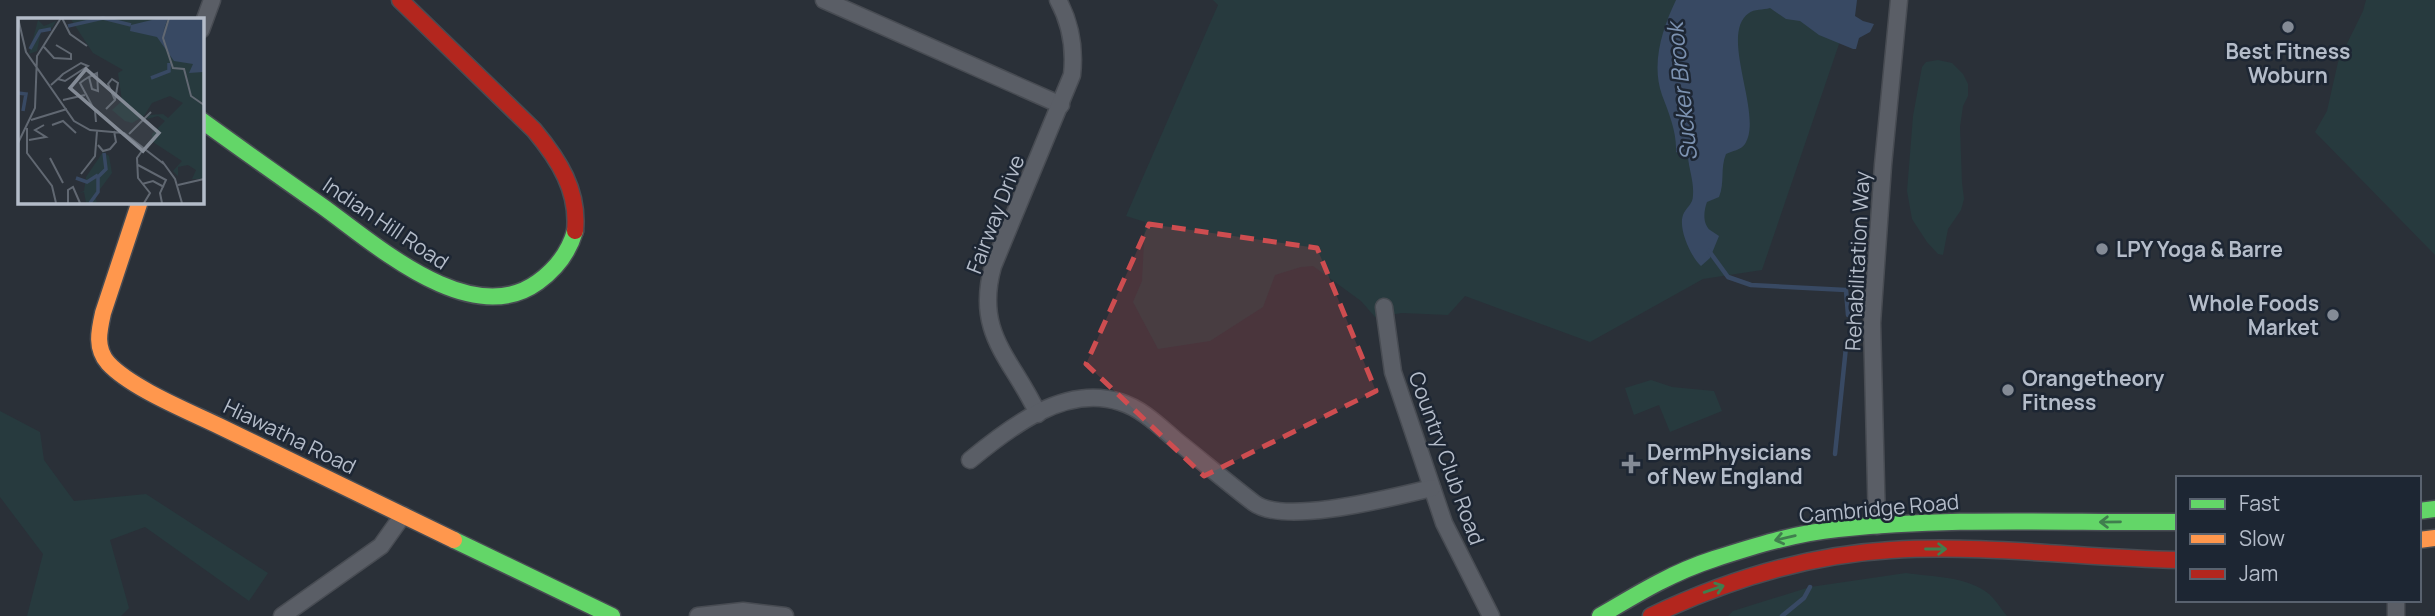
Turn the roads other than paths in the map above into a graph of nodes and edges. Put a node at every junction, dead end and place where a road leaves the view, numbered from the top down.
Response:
1 (212, 0) edge
2 (401, 0) edge
3 (824, 0) edge
4 (1058, 0) edge
5 (1899, 0) edge
6 (203, 25) edge
7 (1061, 105) junction
8 (203, 121) edge
9 (139, 203) edge
10 (1384, 307) dead end
11 (1038, 414) junction
12 (970, 460) dead end
13 (1432, 488) junction
14 (403, 515) junction
15 (2176, 522) edge
16 (2068, 523) junction
17 (1877, 526) junction
18 (2068, 556) junction
19 (2176, 559) edge
20 (586, 611) edge
21 (282, 616) edge
22 (612, 616) edge
23 (698, 616) edge
24 (785, 616) edge
25 (1491, 616) edge
26 (1600, 616) edge
27 (1651, 616) edge

1 - 6 street
2 - 8 main road, Indian Hill Road
3 - 7 street
4 - 7 street, Fairway Drive
5 - 17 street, Rehabilitation Way
7 - 11 street, Fairway Drive
9 - 14 main road, Hiawatha Road
10 - 13 street, Country Club Road
11 - 12 street
11 - 13 street
13 - 25 street, Country Club Road
14 - 20 main road, Hiawatha Road
14 - 21 street
15 -> 16 main road, Cambridge Road
16 - 17 main road, Cambridge Road
16 - 18 main road
17 -> 26 main road, Cambridge Road
18 - 19 main road, Cambridge Road
27 -> 18 main road, Cambridge Road
20 - 22 main road, Hiawatha Road
23 - 24 street

